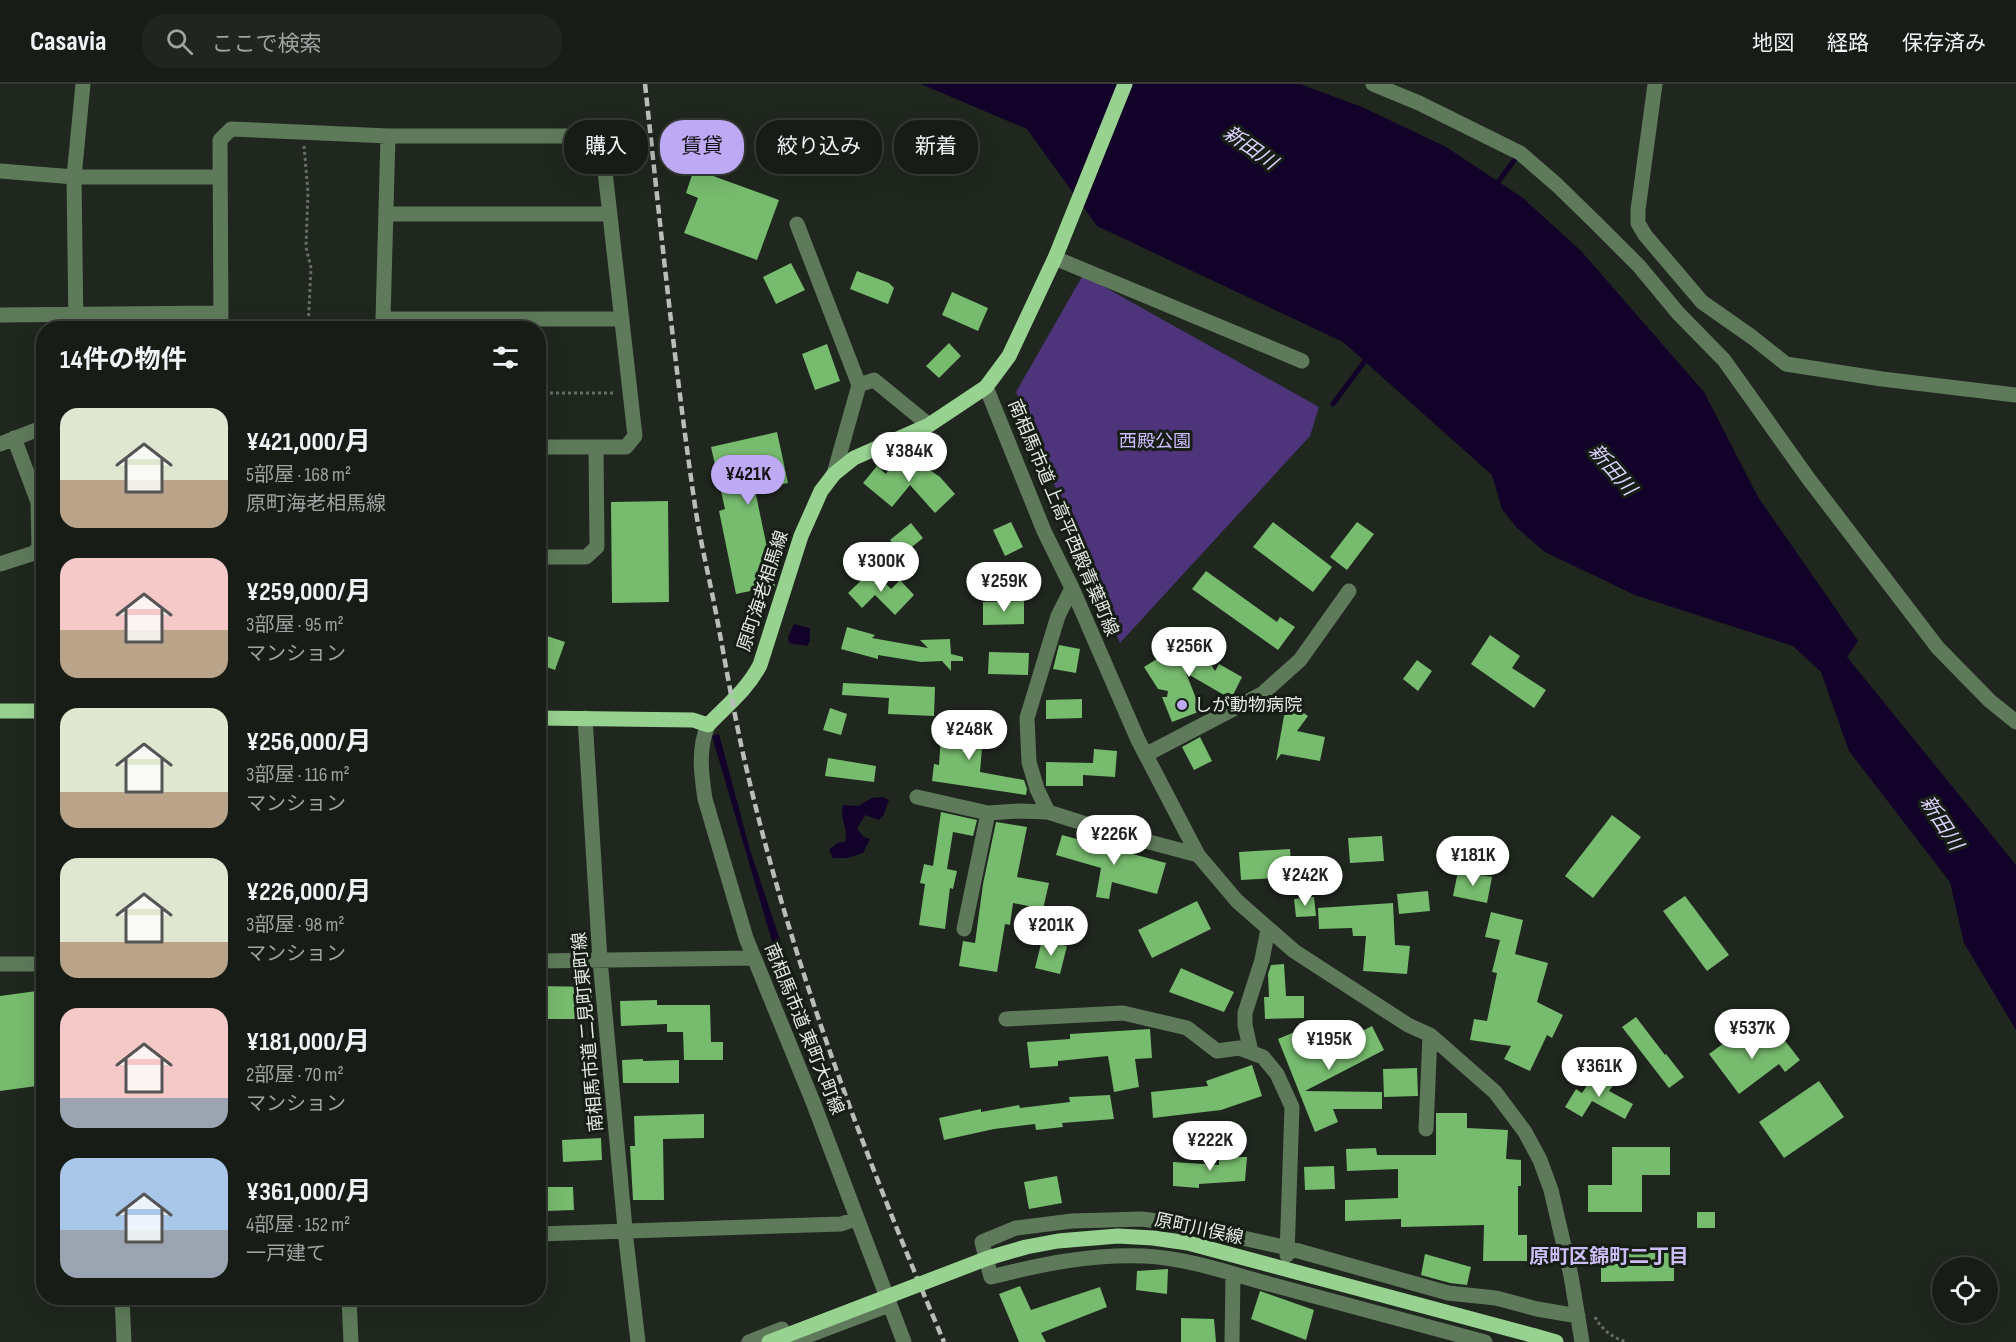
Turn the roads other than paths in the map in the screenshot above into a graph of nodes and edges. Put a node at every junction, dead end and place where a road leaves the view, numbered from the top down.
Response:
1 (83, 84) edge
2 (1125, 84) edge
3 (1373, 84) edge
4 (1655, 84) edge
5 (388, 136) junction
6 (0, 171) edge
7 (74, 177) junction
8 (220, 177) junction
9 (386, 214) junction
10 (610, 214) junction
11 (797, 224) dead end
12 (1057, 253) junction
13 (221, 313) junction
14 (0, 315) edge
15 (622, 319) junction
16 (76, 321) edge
17 (221, 321) edge
18 (384, 321) edge
19 (527, 321) edge
20 (1302, 361) dead end
21 (859, 385) junction
22 (986, 387) junction
23 (2016, 395) edge
24 (929, 425) junction
25 (36, 430) edge
26 (7, 441) edge
27 (546, 447) edge
28 (596, 447) junction
29 (834, 474) junction
30 (36, 498) edge
31 (36, 551) edge
32 (546, 557) edge
33 (0, 564) edge
34 (1072, 588) junction
35 (1349, 591) dead end
36 (0, 711) edge
37 (36, 711) edge
38 (546, 718) edge
39 (585, 718) junction
40 (2016, 722) edge
41 (708, 725) junction
42 (1147, 754) junction
43 (917, 797) dead end
44 (988, 813) junction
45 (1048, 813) junction
46 (1198, 855) junction
47 (964, 929) dead end
48 (1268, 929) junction
49 (753, 958) junction
50 (600, 960) junction
51 (546, 961) edge
52 (0, 964) edge
53 (36, 964) edge
54 (1006, 1019) dead end
55 (1430, 1035) junction
56 (1251, 1052) junction
57 (1426, 1129) dead end
58 (856, 1219) junction
59 (625, 1232) junction
60 (546, 1234) edge
61 (1287, 1252) junction
62 (1233, 1274) junction
63 (886, 1298) junction
64 (122, 1305) edge
65 (349, 1305) edge
66 (1578, 1316) junction
67 (124, 1342) edge
68 (351, 1342) edge
69 (638, 1342) edge
70 (749, 1342) edge
71 (769, 1342) edge
72 (791, 1342) edge
73 (904, 1342) edge
74 (1232, 1342) edge
75 (1485, 1342) edge
76 (1556, 1342) edge
77 (1582, 1342) edge

1 - 7 street
2 - 12 main road, 原町海老相馬線
3 - 40 street
4 - 23 street
5 - 8 street
5 - 9 street
5 - 10 street
6 - 7 street
7 - 8 street
7 - 16 street
8 - 13 street
9 - 10 street
9 - 18 street
10 - 15 street
11 - 21 street
12 - 20 street
12 - 22 main road, 原町海老相馬線
13 - 16 street
13 - 17 street
14 - 16 street
15 - 19 street
15 - 28 street
21 - 24 street
21 - 29 street
22 - 24 main road, 原町海老相馬線
22 - 34 street, 南相馬市道 上高平西殿青葉町線
24 - 29 main road, 原町海老相馬線
25 - 26 street
26 - 30 street
27 - 28 street
28 - 32 street
29 - 41 main road, 原町海老相馬線
31 - 33 street
34 - 42 street, 南相馬市道 上高平西殿青葉町線
34 - 45 street
35 - 42 street
36 - 37 main road
38 - 39 main road
39 - 41 main road
39 - 50 street, 南相馬市道 二見町東町線
41 - 49 street, 南相馬市道 東町大町線
42 - 46 street, 南相馬市道 上高平西殿青葉町線
43 - 44 street
44 - 45 street
44 - 47 street
45 - 46 street
46 - 48 street, 南相馬市道 上高平西殿青葉町線
48 - 55 street, 南相馬市道 上高平西殿青葉町線
48 - 56 street
49 - 50 street
49 - 58 street, 南相馬市道 東町大町線
50 - 51 street
50 - 59 street, 南相馬市道 二見町東町線
52 - 53 street
54 - 56 street
55 - 57 street
55 - 66 street, 南相馬市道 上高平西殿青葉町線
56 - 61 street
58 - 59 street
58 - 63 street, 南相馬市道 東町大町線
59 - 60 street
59 - 69 street, 南相馬市道 二見町東町線
61 - 62 street
61 - 66 street
62 - 74 street
62 - 75 street
63 - 70 street
63 - 72 street
63 - 73 street, 南相馬市道 東町大町線
64 - 67 street
65 - 68 street
66 - 77 street, 南相馬市道 上高平西殿青葉町線
71 - 76 main road, 原町川俣線, bridge

